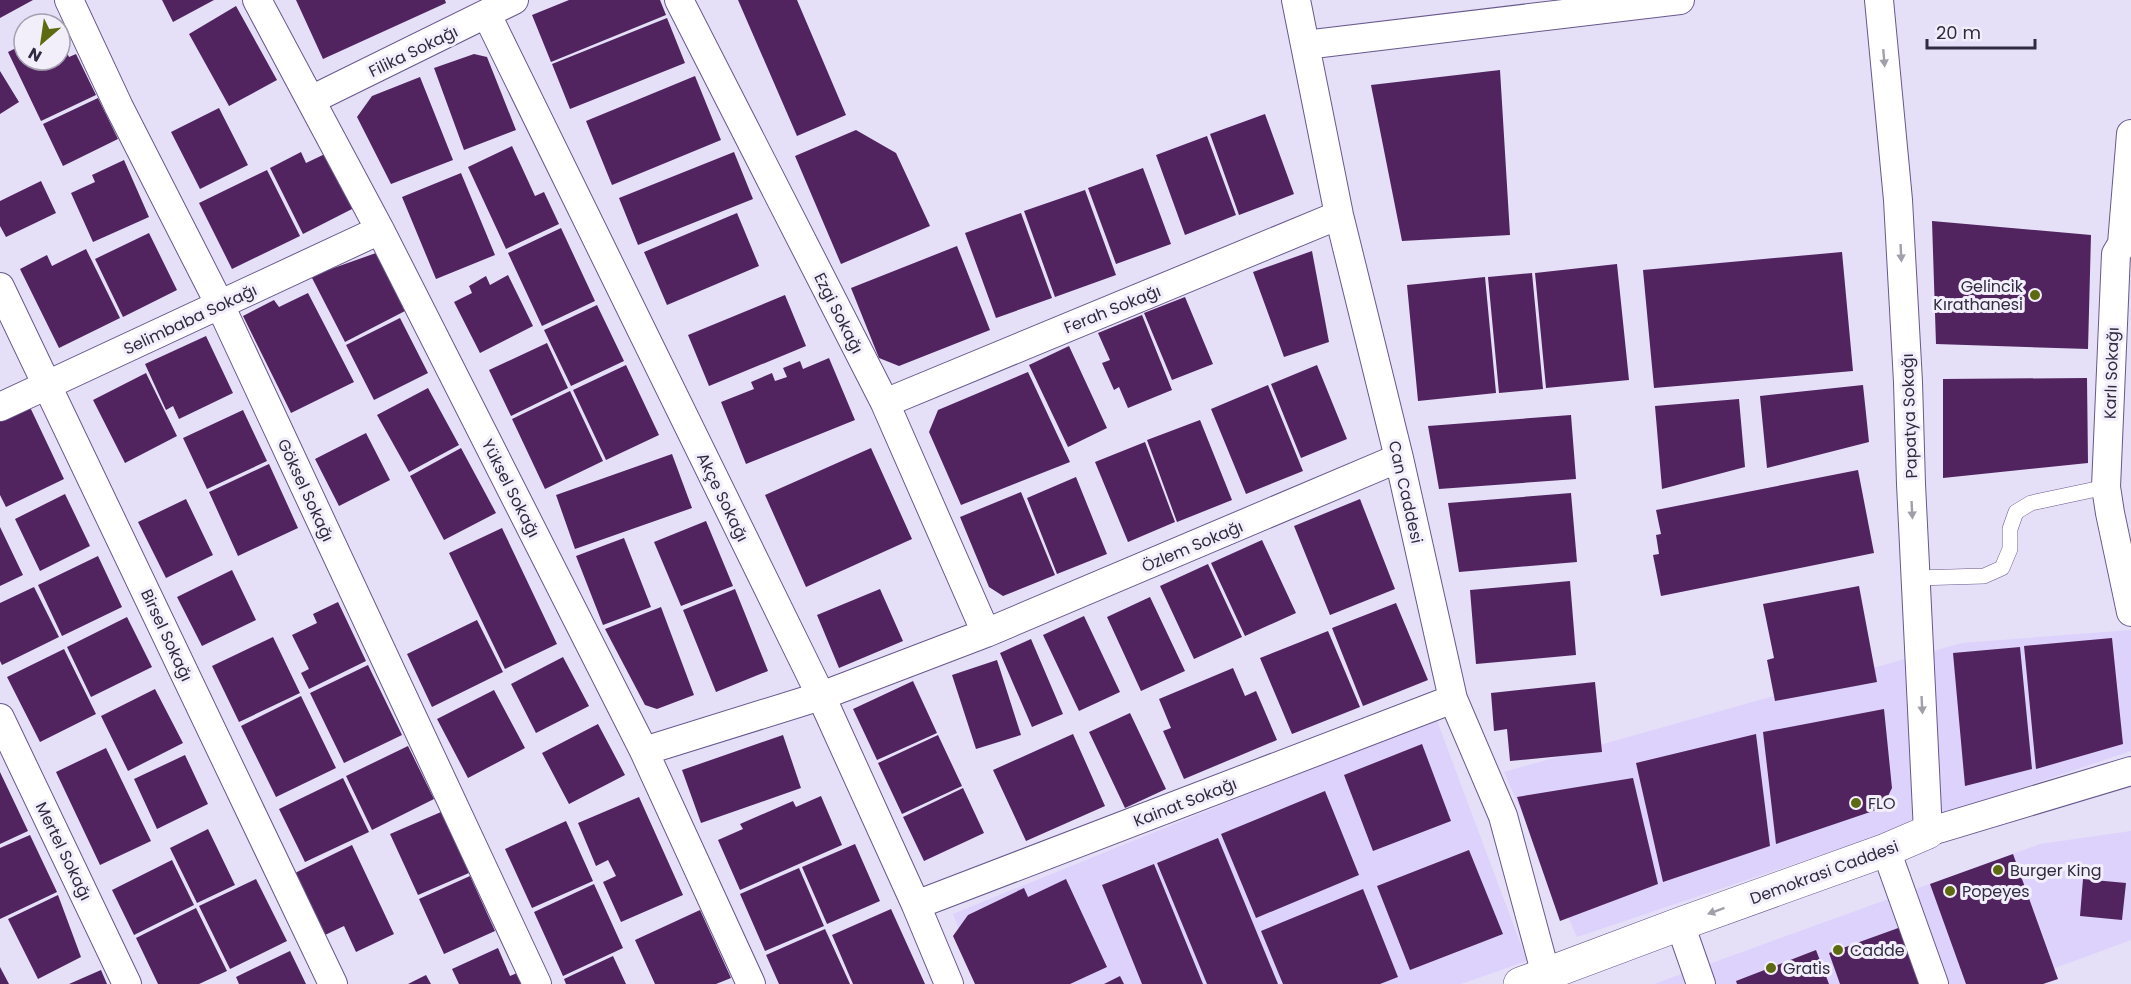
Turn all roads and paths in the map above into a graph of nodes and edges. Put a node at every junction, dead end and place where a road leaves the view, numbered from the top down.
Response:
1 (69, 0) edge
2 (257, 0) edge
3 (514, 0) edge
4 (679, 0) edge
5 (1296, 0) edge
6 (1680, 0) edge
7 (1879, 0) edge
8 (487, 15) junction
9 (1305, 45) junction
10 (311, 100) junction
11 (2131, 134) edge
12 (1339, 215) junction
13 (380, 230) junction
14 (2124, 253) edge
15 (0, 287) edge
16 (220, 305) junction
17 (49, 386) junction
18 (885, 403) junction
19 (0, 407) edge
20 (1399, 458) junction
21 (2106, 487) junction
22 (1916, 578) junction
23 (2131, 612) edge
24 (986, 633) junction
25 (821, 696) junction
26 (1454, 699) junction
27 (0, 718) edge
28 (644, 751) junction
29 (2131, 771) edge
30 (1928, 832) junction
31 (1886, 850) junction
32 (916, 905) junction
33 (1680, 924) junction
34 (1533, 979) edge
35 (127, 984) edge
36 (333, 984) edge
37 (537, 984) edge
38 (751, 984) edge
39 (949, 984) edge
40 (1701, 984) edge
41 (1934, 984) edge

1 - 16 street, Göksel Sokağı
2 - 10 street, Yüksel Sokağı
3 - 8 street, Filika Sokağı
4 - 18 street, Ezgi Sokağı
5 - 9 street, Can Caddesi
6 - 9 street
7 -> 22 street, Papatya Sokağı
8 - 10 street, Filika Sokağı
8 - 25 street, Akçe Sokağı
9 - 12 street, Can Caddesi
10 - 13 street, Yüksel Sokağı
11 - 14 street, Karlı Sokağı
12 - 18 street, Ferah Sokağı
12 - 20 street, Can Caddesi
13 - 16 street, Selimbaba Sokağı
13 - 28 street, Yüksel Sokağı
14 - 21 street, Karlı Sokağı
15 - 17 street, Birsel Sokağı
16 - 17 street, Selimbaba Sokağı
16 - 37 street, Göksel Sokağı
17 - 19 street, Selimbaba Sokağı
17 - 36 street, Birsel Sokağı
18 - 24 street, Ezgi Sokağı
20 - 24 street, Özlem Sokağı
20 - 26 street, Can Caddesi
21 - 22 lane
21 - 23 street, Karlı Sokağı
22 -> 30 street, Papatya Sokağı
24 - 25 street, Özlem Sokağı
25 - 28 street, Özlem Sokağı
25 - 32 street, Akçe Sokağı
26 - 32 street, Kainat Sokağı
26 - 34 street, Can Caddesi
27 - 35 street, Mertel Sokağı
28 - 38 street, Yüksel Sokağı
29 - 30 street, Demokrasi Caddesi
30 - 31 street, Demokrasi Caddesi
31 -> 33 street, Demokrasi Caddesi
31 - 41 street
32 - 39 street, Akçe Sokağı
33 - 34 street, Demokrasi Caddesi
33 - 40 street

